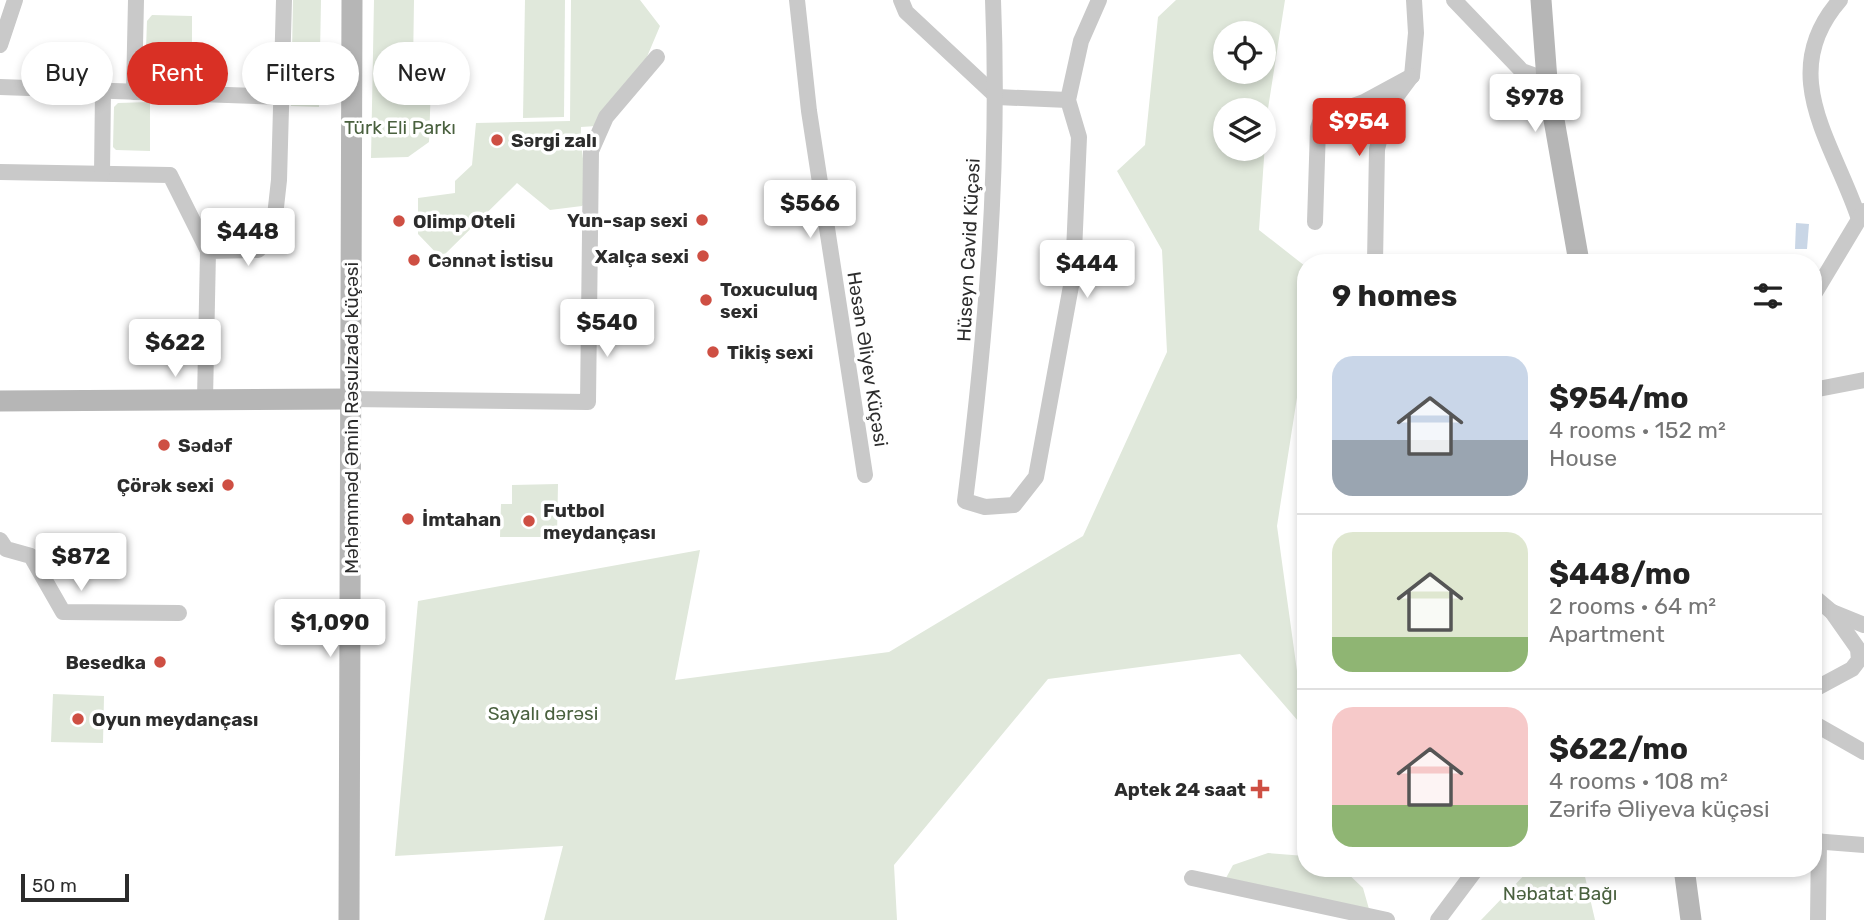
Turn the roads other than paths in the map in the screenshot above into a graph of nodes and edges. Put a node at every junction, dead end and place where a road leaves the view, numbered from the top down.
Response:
1 (15, 0) edge
2 (136, 0) edge
3 (284, 0) edge
4 (352, 0) edge
5 (797, 0) edge
6 (901, 0) edge
7 (993, 0) edge
8 (1414, 0) edge
9 (1454, 0) edge
10 (1541, 0) edge
11 (1840, 0) edge
12 (1098, 1) edge
13 (135, 42) edge
14 (283, 42) edge
15 (0, 45) edge
16 (657, 57) dead end
17 (1412, 76) junction
18 (1547, 80) junction
19 (0, 87) edge
20 (21, 88) edge
21 (997, 97) junction
22 (1068, 100) junction
23 (103, 105) edge
24 (282, 105) edge
25 (0, 172) edge
26 (102, 173) junction
27 (1861, 215) edge
28 (1315, 222) dead end
29 (208, 251) junction
30 (1375, 254) edge
31 (1578, 254) edge
32 (1822, 281) edge
33 (1864, 380) edge
34 (1822, 388) edge
35 (350, 399) junction
36 (205, 400) junction
37 (0, 401) edge
38 (865, 475) dead end
39 (2, 547) edge
40 (1822, 603) edge
41 (1832, 611) junction
42 (178, 613) dead end
43 (1864, 625) edge
44 (1822, 685) edge
45 (1822, 728) edge
46 (1864, 752) edge
47 (1822, 842) edge
48 (1864, 845) edge
49 (1470, 877) edge
50 (1685, 877) edge
51 (1817, 877) edge
52 (1192, 878) dead end
53 (349, 920) edge
54 (1387, 920) edge
55 (1438, 920) edge
56 (1691, 920) edge
57 (1818, 920) edge

1 - 15 street
2 - 13 street
3 - 14 street
4 - 35 main road, Məhəmməd Əmin Rəsulzadə küçəsi
5 - 38 street, Həsən Əliyev Küçəsi
6 - 21 street
7 - 21 street, Hüseyn Cavid Küçəsi
8 - 17 street
9 - 18 street
10 - 18 main road
11 - 27 street
12 - 22 street
16 - 35 street
17 - 28 street
17 - 30 street
18 - 31 main road
19 - 20 street
21 - 22 street
21 - 22 street, Hüseyn Cavid Küçəsi
23 - 26 street
24 - 29 street
25 - 26 street
26 - 29 street
27 - 32 street
29 - 36 street
33 - 34 street
35 - 36 main road
35 - 53 main road, Məhəmməd Əmin Rəsulzadə küçəsi
36 - 37 main road
39 - 42 street
40 - 41 street
41 - 43 street
41 - 44 street
45 - 46 street
47 - 48 street
49 - 55 street
50 - 56 main road
51 - 57 street
52 - 54 street

